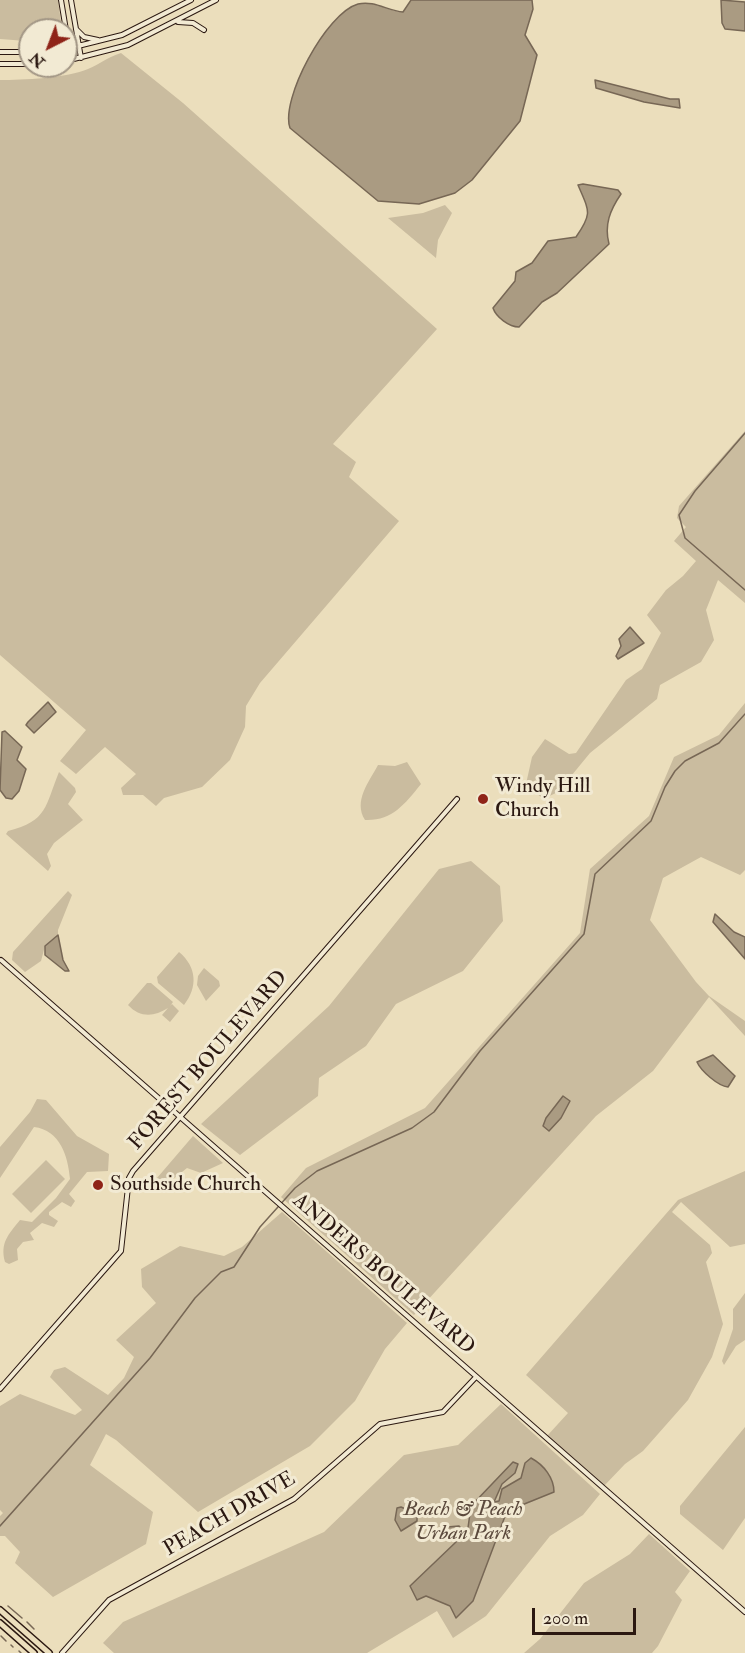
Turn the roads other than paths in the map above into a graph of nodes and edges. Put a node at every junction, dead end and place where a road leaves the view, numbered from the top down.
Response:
1 (61, 0) edge
2 (71, 0) edge
3 (191, 0) edge
4 (216, 0) edge
5 (64, 18) edge
6 (74, 18) edge
7 (174, 23) junction
8 (78, 30) edge
9 (204, 30) dead end
10 (104, 40) junction
11 (78, 42) edge
12 (79, 47) junction
13 (0, 52) edge
14 (18, 52) edge
15 (78, 58) edge
16 (81, 58) junction
17 (0, 64) edge
18 (18, 64) edge
19 (457, 799) dead end
20 (1, 960) edge
21 (180, 1118) junction
22 (476, 1377) junction
23 (0, 1389) edge
24 (0, 1610) edge
25 (745, 1612) edge
26 (0, 1623) edge
27 (34, 1653) edge
28 (49, 1653) edge
29 (62, 1653) edge

1 - 5 street
2 - 6 street
3 - 10 street
4 - 7 street
7 - 9 street
7 - 16 street
8 - 10 street
10 - 12 street
11 - 12 street
12 - 16 street
13 - 14 street
15 - 16 street
17 - 18 street
19 - 21 street, FOREST BOULEVARD
20 - 21 street, ANDERS BOULEVARD
21 - 22 street, ANDERS BOULEVARD
21 - 23 street, FOREST BOULEVARD
22 - 25 street, ANDERS BOULEVARD
22 - 29 street, PEACH DRIVE
24 - 28 highway
26 - 27 highway

